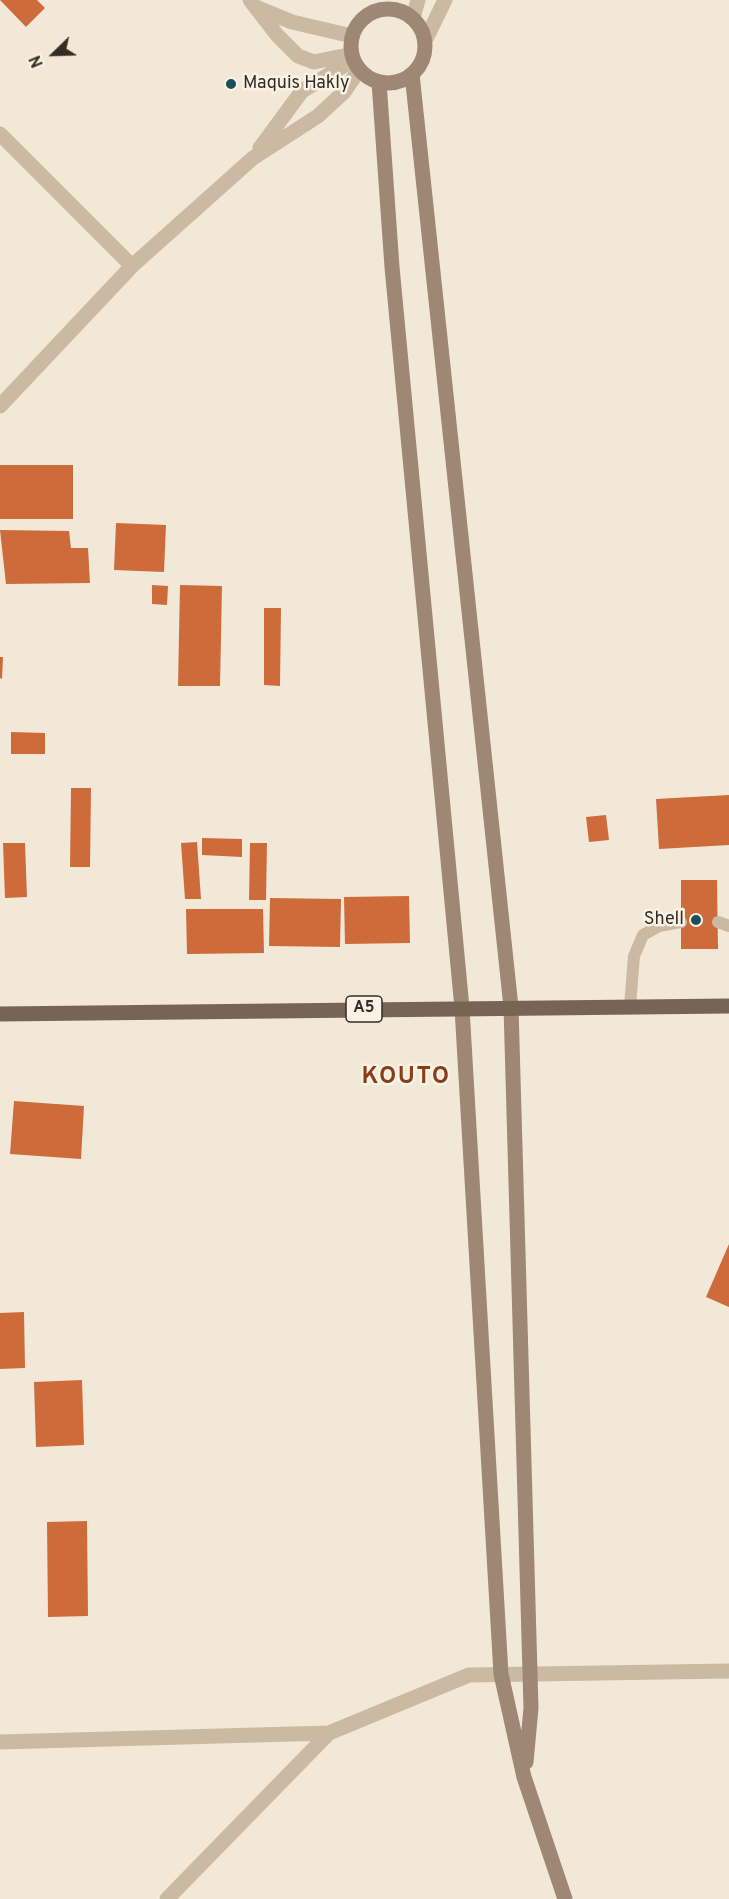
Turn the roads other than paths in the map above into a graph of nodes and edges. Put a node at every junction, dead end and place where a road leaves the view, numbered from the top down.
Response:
1 (418, 0) edge
2 (445, 0) edge
3 (254, 4) edge
4 (377, 5) edge
5 (406, 10) edge
6 (352, 36) junction
7 (425, 40) junction
8 (354, 61) junction
9 (412, 74) junction
10 (379, 82) junction
11 (0, 134) edge
12 (253, 158) junction
13 (132, 266) junction
14 (0, 406) edge
15 (681, 922) dead end
16 (630, 1006) junction
17 (729, 1006) edge
18 (511, 1007) junction
19 (462, 1008) junction
20 (0, 1014) edge
21 (729, 1671) edge
22 (501, 1674) junction
23 (530, 1674) junction
24 (329, 1733) junction
25 (0, 1742) edge
26 (524, 1777) junction
27 (167, 1899) edge
28 (565, 1899) edge

1 - 5 street
2 - 7 street
3 - 6 street
3 - 8 street
4 - 5 main road
4 - 6 main road
5 - 7 main road
6 - 8 main road
7 - 9 main road
8 - 10 main road
8 - 12 street
8 - 12 street
9 - 10 main road
9 - 18 main road
10 - 19 main road
11 - 13 street
12 - 13 street
13 - 14 street
15 - 16 lane
16 - 17 main road, A5
16 - 18 main road, A5
18 - 19 main road, A5
18 - 23 main road
19 - 20 main road, A5
19 - 22 main road
21 - 23 street
22 - 23 street
22 - 24 street
22 - 26 main road
23 - 26 main road
24 - 25 street
24 - 27 street
26 - 28 main road

